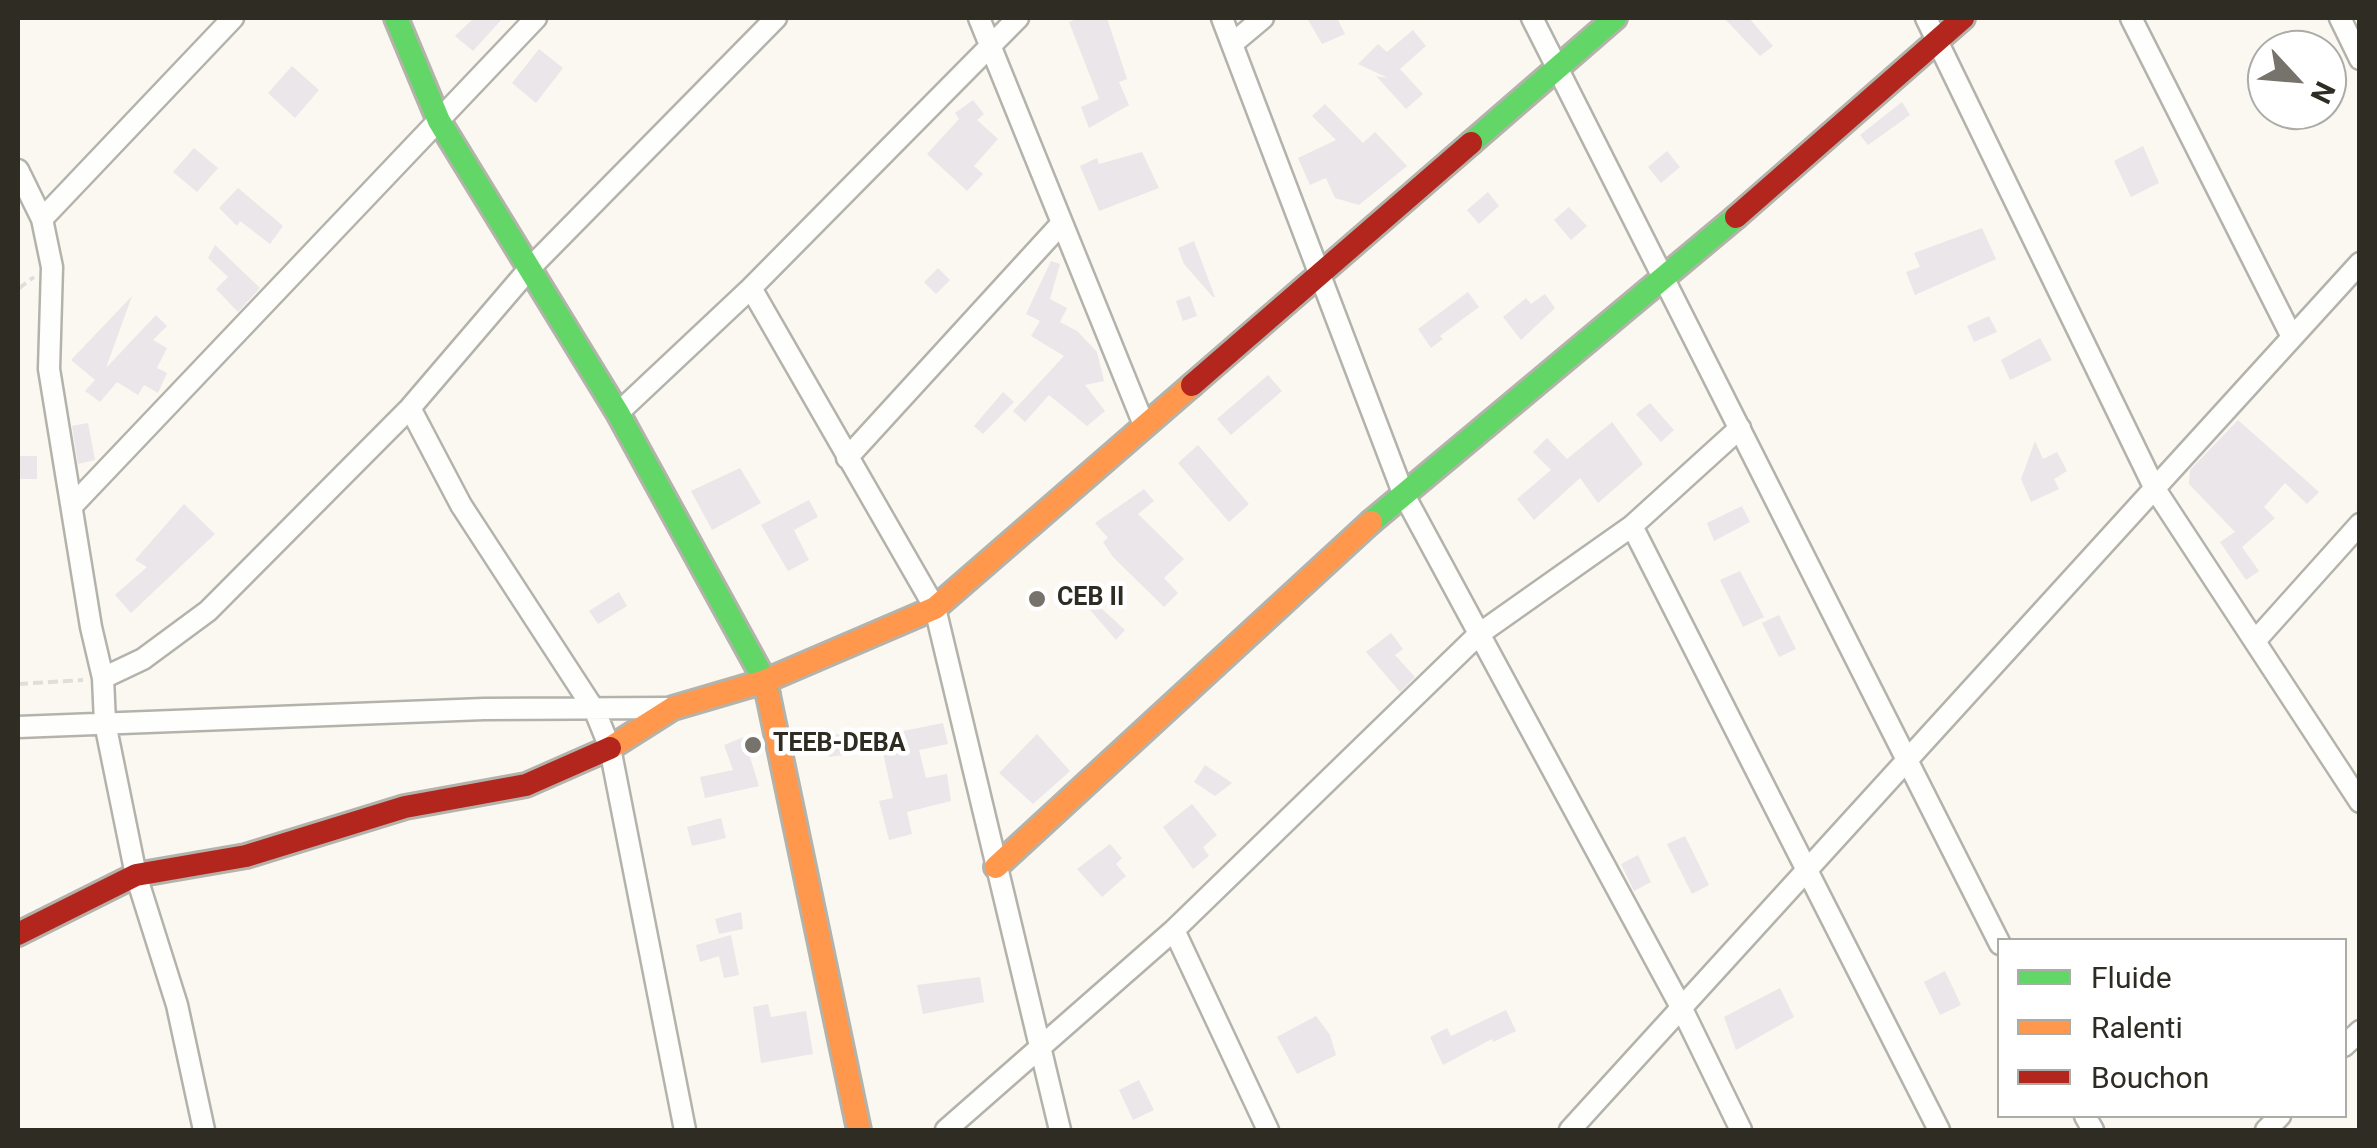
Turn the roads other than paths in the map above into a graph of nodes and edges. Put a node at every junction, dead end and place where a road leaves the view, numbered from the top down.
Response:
1 (233, 18) edge
2 (396, 18) edge
3 (536, 18) edge
4 (776, 18) edge
5 (980, 18) edge
6 (1018, 18) edge
7 (1222, 18) edge
8 (1263, 18) edge
9 (1532, 18) edge
10 (1615, 18) edge
11 (1926, 18) edge
12 (1963, 18) edge
13 (2131, 18) edge
14 (2340, 18) edge
15 (1937, 40) junction
16 (1232, 44) junction
17 (991, 46) junction
18 (2360, 59) edge
19 (1557, 67) junction
20 (439, 122) junction
21 (18, 170) edge
22 (42, 220) junction
23 (1062, 223) junction
24 (2360, 263) edge
25 (530, 269) junction
26 (1319, 271) junction
27 (1666, 279) junction
28 (752, 288) junction
29 (2292, 337) junction
30 (410, 408) junction
31 (618, 412) junction
32 (1144, 424) junction
33 (1740, 428) junction
34 (847, 458) junction
35 (2155, 489) junction
36 (1403, 493) junction
37 (72, 506) junction
38 (2360, 524) edge
39 (1632, 526) junction
40 (935, 608) junction
41 (1480, 634) junction
42 (2254, 641) junction
43 (103, 678) junction
44 (764, 681) junction
45 (673, 708) junction
46 (595, 711) junction
47 (105, 723) junction
48 (18, 727) edge
49 (610, 748) junction
50 (1908, 760) junction
51 (2360, 760) edge
52 (2344, 777) junction
53 (2360, 802) edge
54 (996, 866) junction
55 (1807, 870) junction
56 (136, 875) junction
57 (1174, 930) junction
58 (18, 934) edge
59 (1997, 938) edge
60 (1680, 1007) junction
61 (1040, 1047) junction
62 (1577, 1127) edge
63 (204, 1130) edge
64 (685, 1130) edge
65 (859, 1130) edge
66 (946, 1130) edge
67 (1060, 1130) edge
68 (1268, 1130) edge
69 (1741, 1130) edge
70 (1939, 1130) edge

1 - 22 street
2 - 20 street
3 - 20 street
4 - 25 street
5 - 17 street
6 - 17 street
7 - 16 street
8 - 16 street
9 - 19 street
10 - 19 street
11 - 15 street
12 - 15 street
13 - 29 street
14 - 18 street
15 - 27 street
15 - 35 street
16 - 26 street
17 - 23 street
17 - 28 street
19 - 26 street
19 - 27 street
20 - 25 street
20 - 37 street
21 - 22 street
22 - 37 street
23 - 32 street
23 - 34 street
24 - 29 street
25 - 30 street
25 - 31 street
26 - 32 street
26 - 36 street
27 - 33 street
27 - 36 street
28 - 31 street
28 - 34 street
29 - 35 street
30 - 43 street
30 - 46 street
31 - 44 street
32 - 40 street
33 - 39 street
33 - 50 street
34 - 40 street
35 - 42 street
35 - 50 street
36 - 41 street
36 - 54 street
37 - 43 street
38 - 42 street
39 - 41 street
39 - 55 street
40 - 44 street
40 - 54 street
41 - 57 street
41 - 60 street
42 - 52 street
43 - 47 street
44 - 45 street
44 - 65 street
45 - 46 street
45 - 49 street
46 - 47 street
46 - 49 street
47 - 48 street
47 - 56 street
49 - 56 street
49 - 64 street
50 - 55 street
50 - 59 street
51 - 52 street
52 - 53 street
54 - 61 street
55 - 60 street
55 - 70 street
56 - 58 street
56 - 63 street
57 - 61 street
57 - 68 street
60 - 62 street
60 - 69 street
61 - 66 street
61 - 67 street

